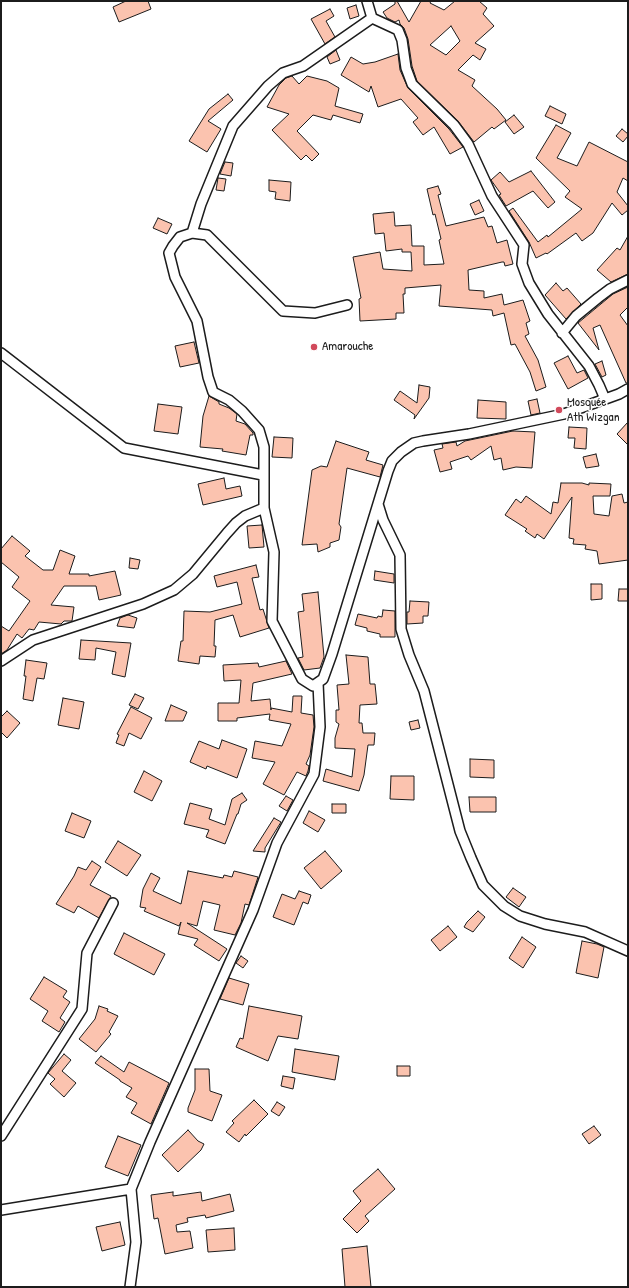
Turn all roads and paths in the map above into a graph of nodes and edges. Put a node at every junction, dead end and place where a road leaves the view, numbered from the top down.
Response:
1 (367, 1) edge
2 (372, 18) junction
3 (192, 233) junction
4 (628, 280) edge
5 (347, 305) dead end
6 (562, 333) junction
7 (1, 353) edge
8 (628, 389) edge
9 (605, 399) junction
10 (263, 475) junction
11 (378, 504) junction
12 (264, 508) junction
13 (1, 661) edge
14 (318, 682) junction
15 (113, 903) dead end
16 (628, 951) edge
17 (1, 1136) edge
18 (131, 1189) junction
19 (1, 1210) edge
20 (130, 1287) edge

1 - 2 street
2 - 3 street
2 - 6 street
3 - 5 street
3 - 10 street
4 - 6 street
6 - 9 street
7 - 10 street
8 - 9 street
9 - 11 street
10 - 12 street
11 - 14 street
11 - 16 street
12 - 13 street
12 - 14 street
14 - 18 street
15 - 17 street
18 - 19 street
18 - 20 street

